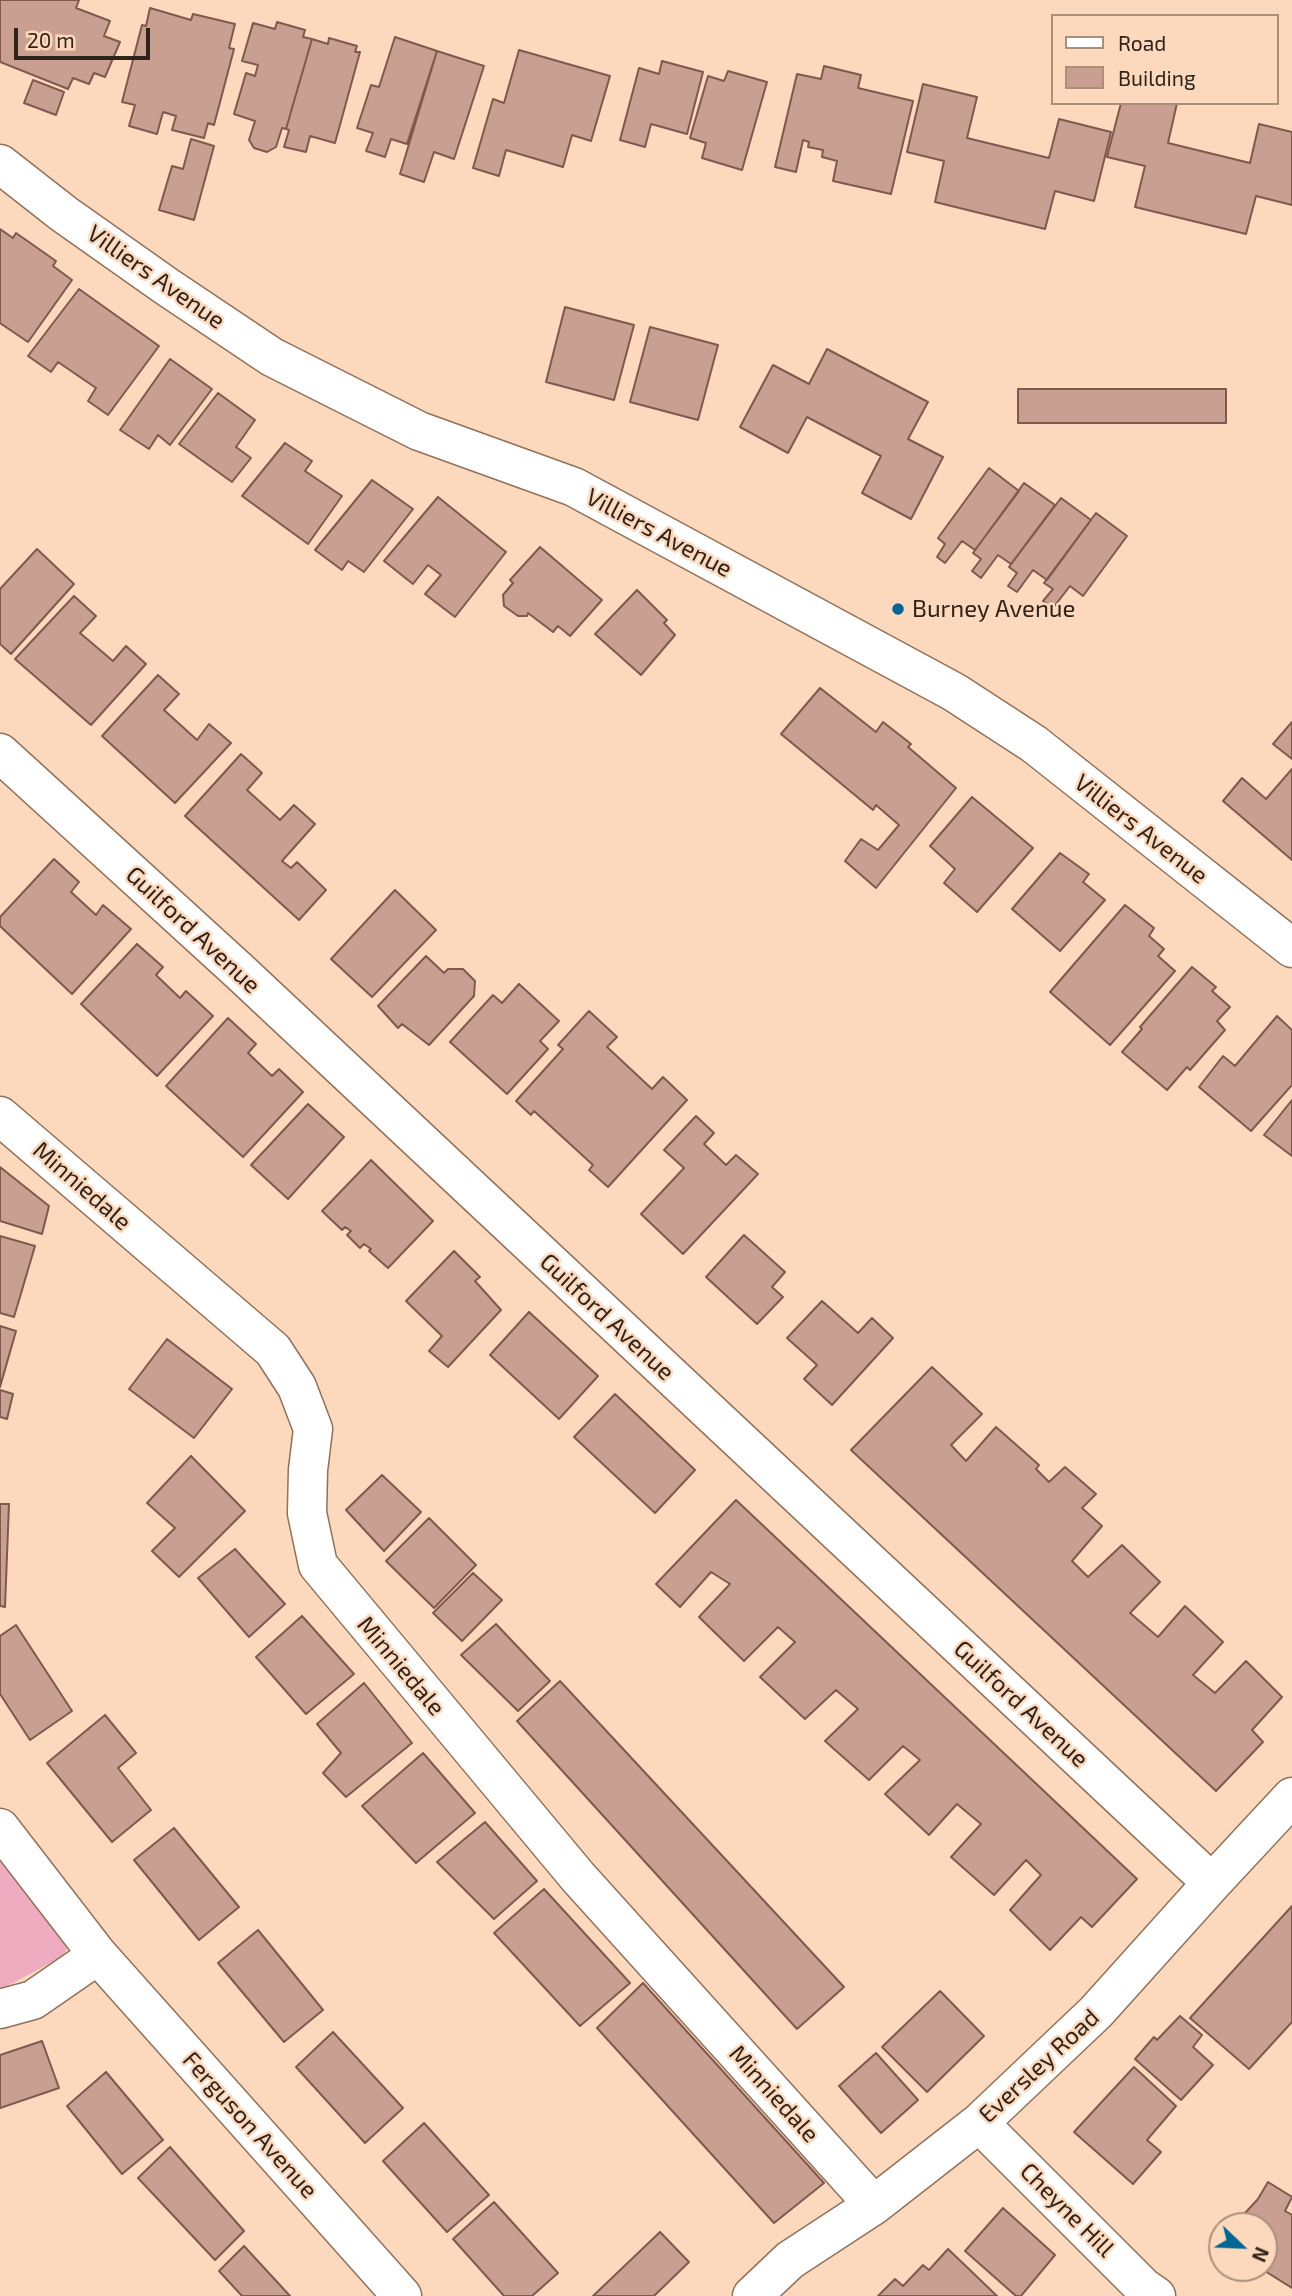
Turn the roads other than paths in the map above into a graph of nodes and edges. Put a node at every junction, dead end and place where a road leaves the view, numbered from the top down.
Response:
1 (0, 164) edge
2 (0, 753) edge
3 (1292, 948) edge
4 (0, 1116) edge
5 (1292, 1797) edge
6 (0, 1828) edge
7 (1212, 1883) junction
8 (98, 1955) junction
9 (0, 2009) edge
10 (979, 2123) junction
11 (874, 2205) junction
12 (402, 2296) edge
13 (752, 2296) edge
14 (1156, 2296) edge

1 - 3 street, Villiers Avenue
2 - 7 street, Guilford Avenue
4 - 11 street, Minniedale
5 - 7 street, Eversley Road
6 - 8 street, Ferguson Avenue
7 - 10 street, Eversley Road
8 - 9 street
8 - 12 street, Ferguson Avenue
10 - 11 street, Eversley Road
10 - 14 street, Cheyne Hill
11 - 13 street, Eversley Road

